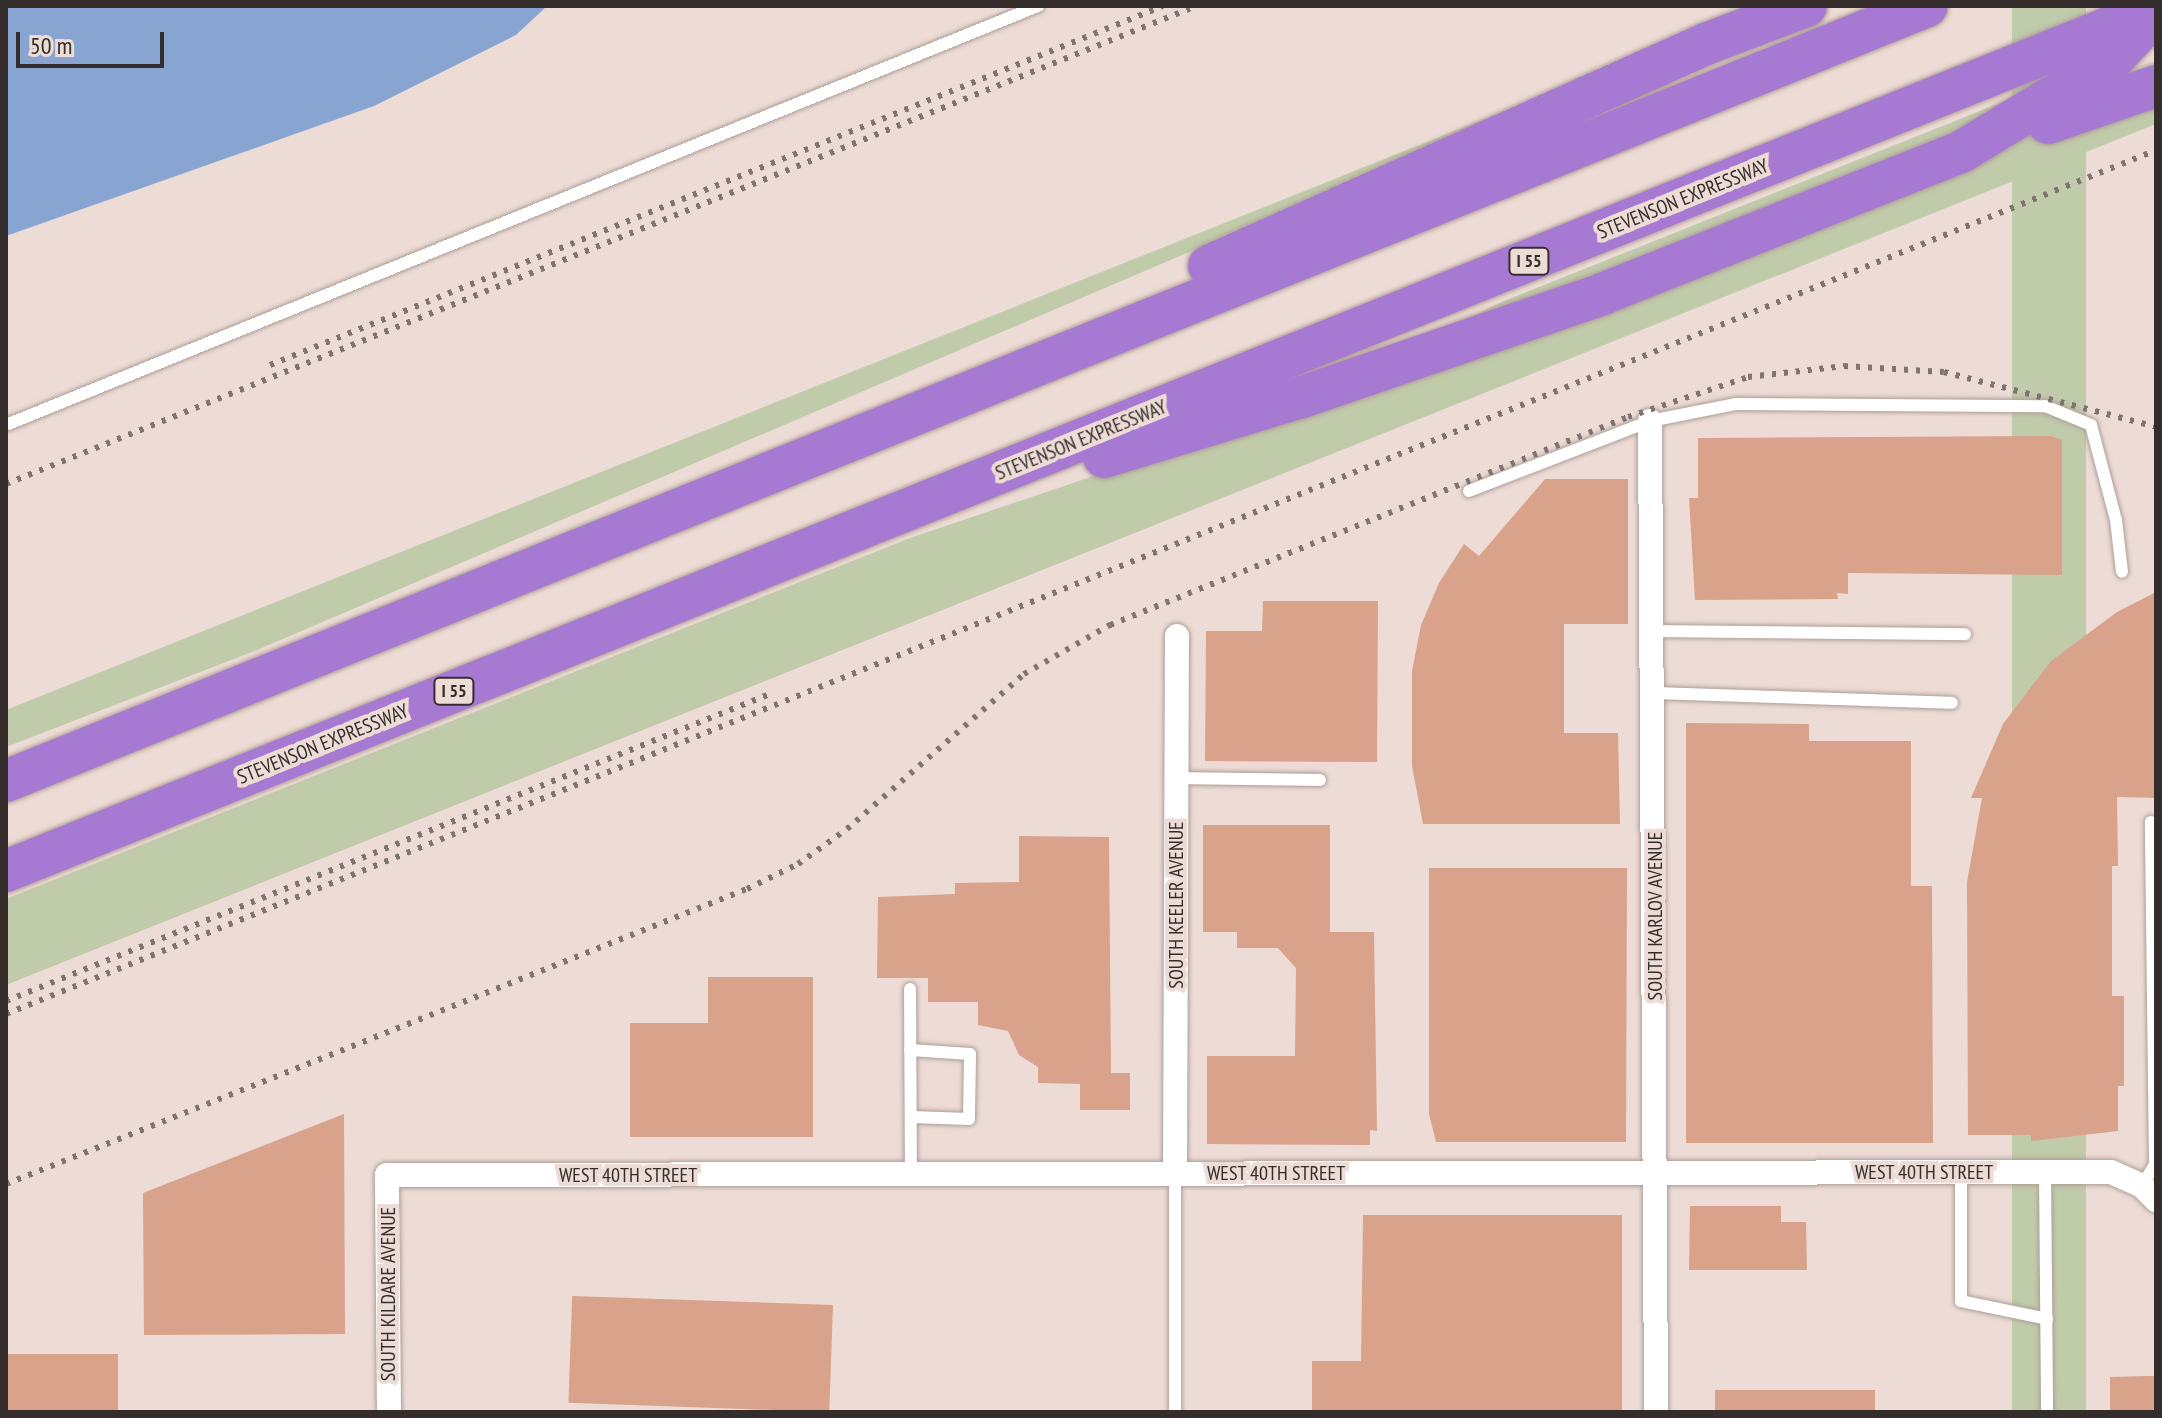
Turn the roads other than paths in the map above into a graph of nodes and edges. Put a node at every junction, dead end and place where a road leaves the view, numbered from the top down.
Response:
1 (1038, 6) edge
2 (1806, 6) edge
3 (1927, 6) edge
4 (2156, 11) edge
5 (2156, 86) edge
6 (1867, 191) junction
7 (1650, 421) junction
8 (6, 425) edge
9 (816, 455) junction
10 (1469, 491) dead end
11 (902, 511) junction
12 (2122, 572) dead end
13 (1653, 631) junction
14 (1965, 634) dead end
15 (1177, 636) dead end
16 (1653, 693) junction
17 (1952, 703) dead end
18 (1177, 778) junction
19 (1320, 780) dead end
20 (6, 781) edge
21 (2151, 822) dead end
22 (6, 871) edge
23 (910, 989) dead end
24 (910, 1050) junction
25 (911, 1117) junction
26 (1961, 1172) junction
27 (2045, 1172) junction
28 (1175, 1173) junction
29 (1656, 1173) junction
30 (911, 1174) junction
31 (387, 1175) joint
32 (2149, 1193) edge
33 (2047, 1319) junction
34 (389, 1412) edge
35 (1175, 1412) edge
36 (1656, 1412) edge
37 (2047, 1412) edge

1 - 8 lane
2 - 9 highway
3 - 9 highway
4 - 6 highway
4 - 11 highway, STEVENSON EXPRESSWAY / I 55
5 - 6 highway
6 - 11 highway
7 - 10 lane
7 - 12 lane
7 - 13 street, SOUTH KARLOV AVENUE
9 - 20 highway
11 - 22 highway, STEVENSON EXPRESSWAY / I 55
13 - 14 lane
13 - 16 street, SOUTH KARLOV AVENUE
15 - 18 street, SOUTH KEELER AVENUE
16 - 17 lane
16 - 29 street, SOUTH KARLOV AVENUE
18 - 19 lane
18 - 28 street, SOUTH KEELER AVENUE
21 - 32 lane
23 - 24 lane
24 - 25 lane
24 - 25 lane
25 - 30 lane
26 - 27 street, WEST 40TH STREET
26 - 29 street, WEST 40TH STREET
26 - 33 lane
27 - 32 street, WEST 40TH STREET
27 - 33 lane
28 - 29 street, WEST 40TH STREET
28 - 30 street, WEST 40TH STREET
28 - 35 lane
29 - 36 street, SOUTH KARLOV AVENUE
30 - 31 street, WEST 40TH STREET
31 - 34 street, SOUTH KILDARE AVENUE
33 - 37 lane

